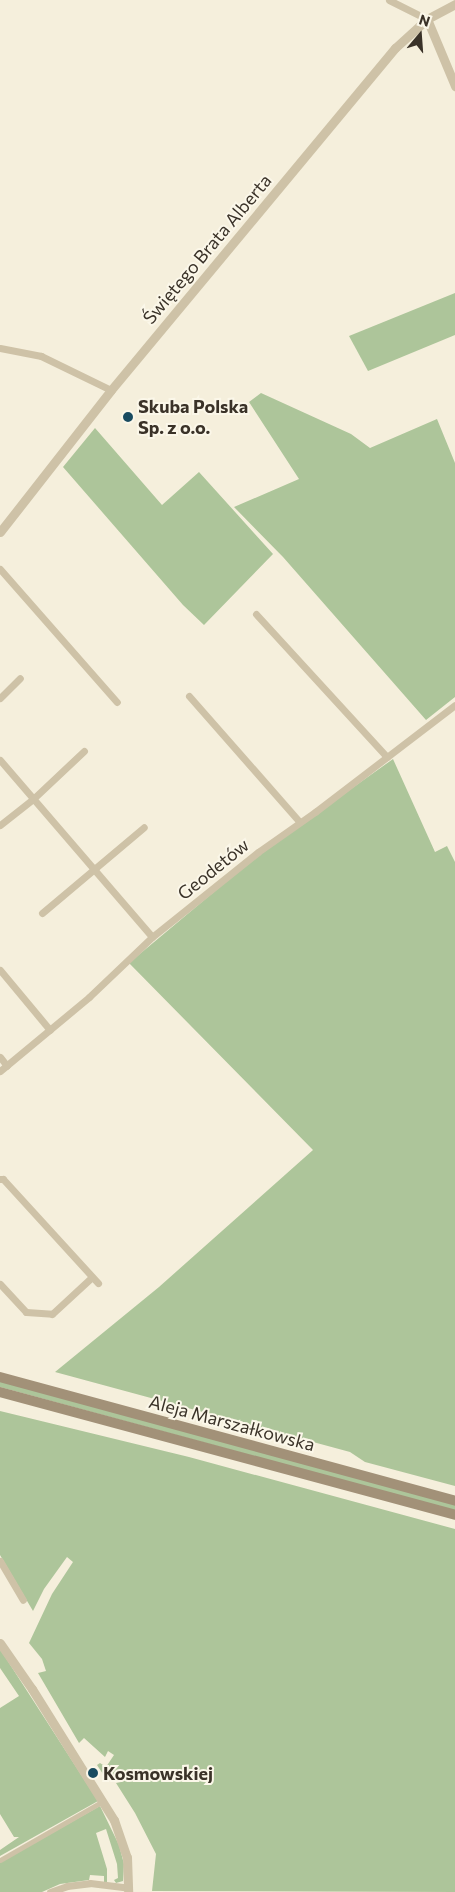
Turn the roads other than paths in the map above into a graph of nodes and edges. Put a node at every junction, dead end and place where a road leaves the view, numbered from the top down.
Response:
1 (389, 0) edge
2 (455, 4) edge
3 (427, 20) junction
4 (455, 86) edge
5 (0, 348) edge
6 (111, 390) junction
7 (0, 532) edge
8 (0, 569) edge
9 (256, 614) dead end
10 (20, 678) dead end
11 (189, 696) dead end
12 (0, 698) edge
13 (117, 702) dead end
14 (455, 705) edge
15 (84, 751) dead end
16 (387, 757) junction
17 (0, 760) edge
18 (33, 799) junction
19 (299, 821) junction
20 (0, 824) edge
21 (144, 827) dead end
22 (92, 869) junction
23 (42, 913) dead end
24 (152, 937) junction
25 (0, 970) edge
26 (50, 1030) junction
27 (0, 1057) edge
28 (7, 1066) junction
29 (0, 1071) edge
30 (0, 1179) edge
31 (0, 1284) edge
32 (0, 1377) edge
33 (0, 1392) edge
34 (455, 1501) edge
35 (455, 1515) edge
36 (0, 1561) edge
37 (23, 1600) dead end
38 (0, 1643) edge
39 (103, 1801) junction
40 (0, 1860) edge
41 (128, 1890) edge
42 (50, 1892) edge

1 - 3 street
2 - 3 street, Świętego Brata Alberta
3 - 4 street
3 - 6 street, Świętego Brata Alberta
5 - 6 street
6 - 7 street, Świętego Brata Alberta
8 - 13 street
9 - 16 street
10 - 12 street
11 - 19 street
14 - 16 street, Geodetów
15 - 18 street
16 - 19 street, Geodetów
17 - 18 street
18 - 20 street
18 - 22 street
19 - 24 street, Geodetów
21 - 22 street
22 - 23 street
22 - 24 street
24 - 26 street, Geodetów
25 - 26 street
26 - 28 street, Geodetów
27 - 28 street
28 - 29 street, Geodetów
30 - 31 street
32 - 34 main road, Aleja Marszałkowska
33 - 35 main road, Aleja Marszałkowska
36 - 37 street
38 - 39 street
39 - 40 street
39 - 41 street
41 - 42 street

